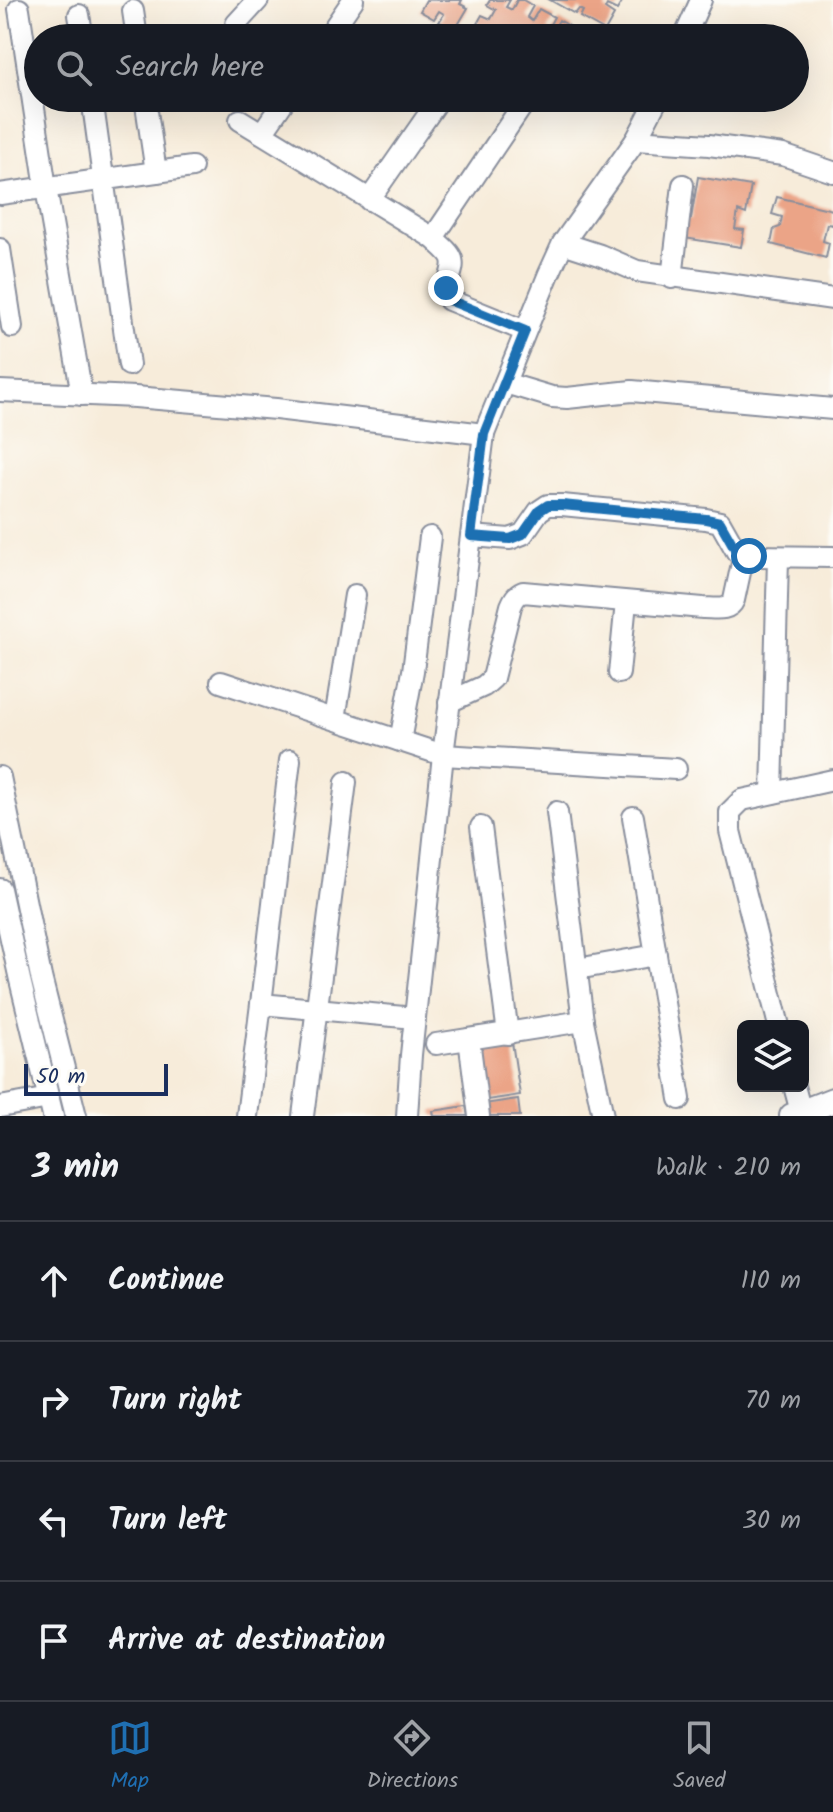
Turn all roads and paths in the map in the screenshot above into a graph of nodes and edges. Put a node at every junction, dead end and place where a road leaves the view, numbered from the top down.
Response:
1 (258, 0) edge
2 (353, 0) edge
3 (701, 0) edge
4 (19, 9) dead end
5 (133, 11) dead end
6 (79, 15) dead end
7 (81, 24) edge
8 (135, 24) edge
9 (236, 24) dead end
10 (337, 24) edge
11 (690, 24) edge
12 (24, 42) edge
13 (35, 112) edge
14 (94, 112) edge
15 (147, 112) edge
16 (276, 112) edge
17 (430, 112) edge
18 (518, 112) edge
19 (651, 112) edge
20 (240, 120) dead end
21 (262, 133) junction
22 (636, 140) junction
23 (192, 167) dead end
24 (156, 172) junction
25 (833, 172) edge
26 (104, 179) junction
27 (683, 185) dead end
28 (46, 188) junction
29 (0, 194) edge
30 (369, 200) junction
31 (433, 238) junction
32 (563, 243) junction
33 (0, 249) edge
34 (672, 278) junction
35 (833, 299) edge
36 (12, 327) dead end
37 (525, 331) junction
38 (129, 365) dead end
39 (505, 383) junction
40 (0, 391) edge
41 (82, 395) junction
42 (833, 409) edge
43 (484, 434) junction
44 (471, 536) junction
45 (430, 537) dead end
46 (744, 554) junction
47 (833, 557) edge
48 (778, 558) junction
49 (355, 595) dead end
50 (626, 602) junction
51 (619, 673) dead end
52 (221, 682) dead end
53 (449, 702) junction
54 (335, 719) junction
55 (400, 741) junction
56 (443, 755) junction
57 (290, 760) dead end
58 (676, 769) dead end
59 (0, 777) edge
60 (833, 780) edge
61 (346, 782) dead end
62 (772, 793) junction
63 (557, 812) dead end
64 (633, 817) dead end
65 (481, 827) dead end
66 (0, 889) edge
67 (656, 955) junction
68 (577, 969) junction
69 (261, 1004) junction
70 (318, 1008) junction
71 (415, 1018) junction
72 (777, 1020) edge
73 (583, 1021) junction
74 (508, 1034) junction
75 (469, 1039) junction
76 (436, 1044) dead end
77 (794, 1092) edge
78 (680, 1099) dead end
79 (833, 1100) edge
80 (0, 1107) edge
81 (51, 1107) edge
82 (796, 1114) edge
83 (76, 1116) edge
84 (247, 1116) edge
85 (303, 1116) edge
86 (407, 1116) edge
87 (479, 1116) edge
88 (603, 1116) edge

1 - 9 street
2 - 10 street
3 - 11 street
4 - 12 street
5 - 8 street
6 - 7 street
13 - 28 street
14 - 26 street
15 - 24 street
16 - 21 street
17 - 30 street
18 - 31 street
19 - 22 street
20 - 21 street
21 - 30 street
22 - 25 street
22 - 32 street
23 - 24 street
24 - 26 street
26 - 28 street
26 - 38 street
27 - 34 street
28 - 29 street
28 - 41 street
30 - 31 street
31 - 37 street
32 - 34 street
32 - 37 street
33 - 36 street
34 - 35 street
37 - 39 street
39 - 42 street
39 - 43 street
40 - 41 street
41 - 43 street
43 - 44 street
44 - 46 street
44 - 53 street
45 - 55 street
46 - 48 street
46 - 50 street
47 - 48 street
48 - 62 street
49 - 54 street
50 - 51 street
50 - 53 street
52 - 54 street
53 - 56 street
54 - 55 street
55 - 56 street
56 - 58 street
56 - 71 street
57 - 69 street
59 - 83 street
60 - 62 street
61 - 70 street
62 - 72 street
63 - 68 street
64 - 67 street
65 - 74 street
66 - 81 street
67 - 68 street
67 - 78 street
68 - 73 street
69 - 70 street
69 - 84 street
70 - 71 street
70 - 85 street
71 - 86 street
73 - 74 street
73 - 88 street
74 - 75 street
75 - 76 street
75 - 87 street
77 - 82 street
79 - 82 main road
80 - 81 street

